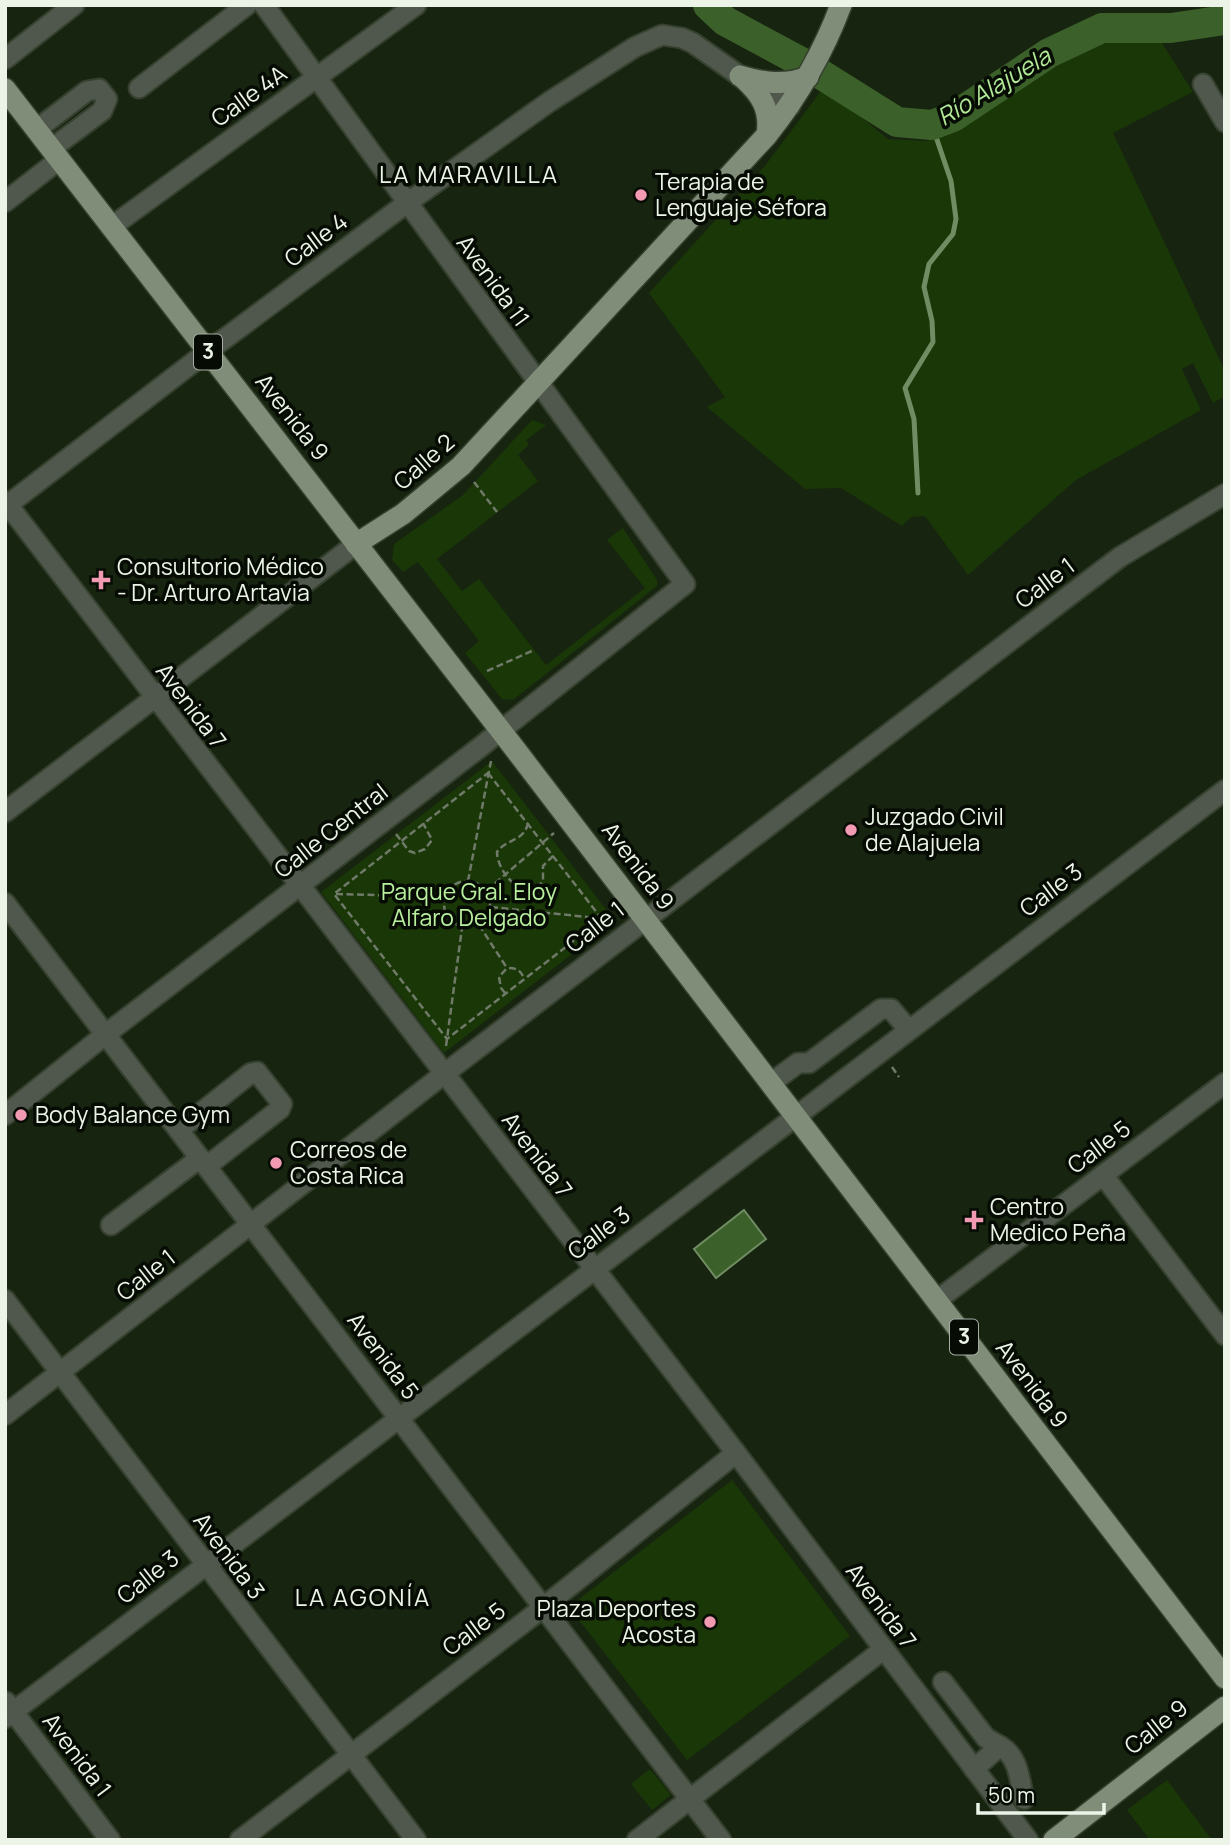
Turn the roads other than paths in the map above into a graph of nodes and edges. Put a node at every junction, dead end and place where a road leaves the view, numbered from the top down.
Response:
1 (74, 5) edge
2 (247, 5) edge
3 (264, 5) edge
4 (416, 5) edge
5 (841, 5) edge
6 (5, 59) edge
7 (740, 76) junction
8 (808, 77) junction
9 (316, 78) junction
10 (1203, 85) dead end
11 (139, 88) dead end
12 (5, 89) edge
13 (790, 106) junction
14 (1225, 122) edge
15 (36, 130) junction
16 (767, 135) junction
17 (56, 154) junction
18 (5, 202) edge
19 (407, 203) junction
20 (111, 227) junction
21 (208, 351) junction
22 (537, 383) junction
23 (1225, 494) edge
24 (6, 505) edge
25 (356, 544) junction
26 (685, 584) joint
27 (155, 698) junction
28 (500, 730) junction
29 (1225, 790) edge
30 (5, 812) edge
31 (300, 887) junction
32 (5, 903) edge
33 (645, 919) junction
34 (908, 1029) junction
35 (106, 1034) junction
36 (444, 1074) junction
37 (771, 1083) junction
38 (1225, 1083) edge
39 (795, 1114) junction
40 (5, 1115) edge
41 (186, 1125) junction
42 (209, 1160) junction
43 (1103, 1175) junction
44 (252, 1223) junction
45 (111, 1225) dead end
46 (593, 1269) junction
47 (5, 1300) edge
48 (936, 1301) junction
49 (1225, 1335) edge
50 (60, 1373) junction
51 (5, 1415) edge
52 (398, 1417) junction
53 (736, 1453) junction
54 (205, 1564) junction
55 (544, 1606) junction
56 (884, 1649) junction
57 (1225, 1678) edge
58 (943, 1682) dead end
59 (1225, 1707) edge
60 (8, 1710) edge
61 (1000, 1746) junction
62 (351, 1754) junction
63 (974, 1769) junction
64 (1024, 1798) dead end
65 (690, 1799) junction
66 (110, 1840) edge
67 (240, 1840) edge
68 (416, 1840) edge
69 (637, 1840) edge
70 (721, 1840) edge
71 (1028, 1840) edge
72 (1054, 1840) edge

1 - 6 street
2 - 11 street
3 - 9 street, Avenida 11
4 - 9 street, Calle 4A
5 - 8 main road, Calle 2
7 - 8 main road
7 - 13 street
7 - 16 main road
7 - 19 street, Calle 4
8 - 13 main road, Calle 2
9 - 19 street, Avenida 11
9 - 20 street, Calle 4A
10 - 14 street
12 - 15 main road, Avenida 9 / 3
13 - 16 main road, Calle 2
15 - 17 main road, Avenida 9 / 3
15 - 17 street
16 - 22 main road, Calle 2
17 - 18 street
17 - 20 main road, Avenida 9 / 3
19 - 21 street, Calle 4
19 - 22 street, Avenida 11
20 - 21 main road, Avenida 9 / 3
21 - 24 street, Calle 4
21 - 25 main road, Avenida 9 / 3
22 - 25 main road, Calle 2
22 - 26 street, Avenida 11
23 - 33 street, Calle 1
24 - 27 street, Avenida 7
25 - 27 street, Calle 2
25 - 28 main road, Avenida 9 / 3
26 - 28 street, Calle Central
27 - 30 street, Calle 2
27 - 31 street, Avenida 7
28 - 31 street, Calle Central
28 - 33 main road, Avenida 9 / 3
29 - 34 street, Calle 3
31 - 35 street, Calle Central
31 - 36 street, Avenida 7
32 - 35 street, Avenida 5
33 - 36 street, Calle 1
33 - 37 main road, Avenida 9 / 3
34 - 37 street
34 - 39 street, Calle 3
35 - 40 street, Calle Central
35 - 41 street, Avenida 5
36 - 44 street, Calle 1
36 - 46 street, Avenida 7
37 - 39 main road, Avenida 9 / 3
38 - 43 street, Calle 5
39 - 46 street, Calle 3
39 - 48 main road, Avenida 9 / 3
41 - 42 street, Avenida 5
41 - 42 street
42 - 44 street, Avenida 5
42 - 45 street
43 - 48 street, Calle 5
43 - 49 street
44 - 50 street, Calle 1
44 - 52 street, Avenida 5
46 - 52 street, Calle 3
46 - 53 street, Avenida 7
47 - 50 street, Avenida 3
48 - 57 main road, Avenida 9 / 3
50 - 51 street, Calle 1
50 - 54 street, Avenida 3
52 - 54 street, Calle 3
52 - 55 street, Avenida 5
53 - 55 street, Calle 5
53 - 56 street, Avenida 7
54 - 60 street, Calle 3
54 - 62 street, Avenida 3
55 - 62 street, Calle 5
55 - 65 street, Avenida 5
56 - 63 street, Avenida 7
56 - 65 street
58 - 61 street
59 - 72 main road, Calle 9
60 - 66 street, Avenida 1
61 - 63 street
61 - 64 street
62 - 67 street, Calle 5
62 - 68 street, Avenida 3
63 - 71 street, Avenida 7
65 - 69 street
65 - 70 street, Avenida 5

